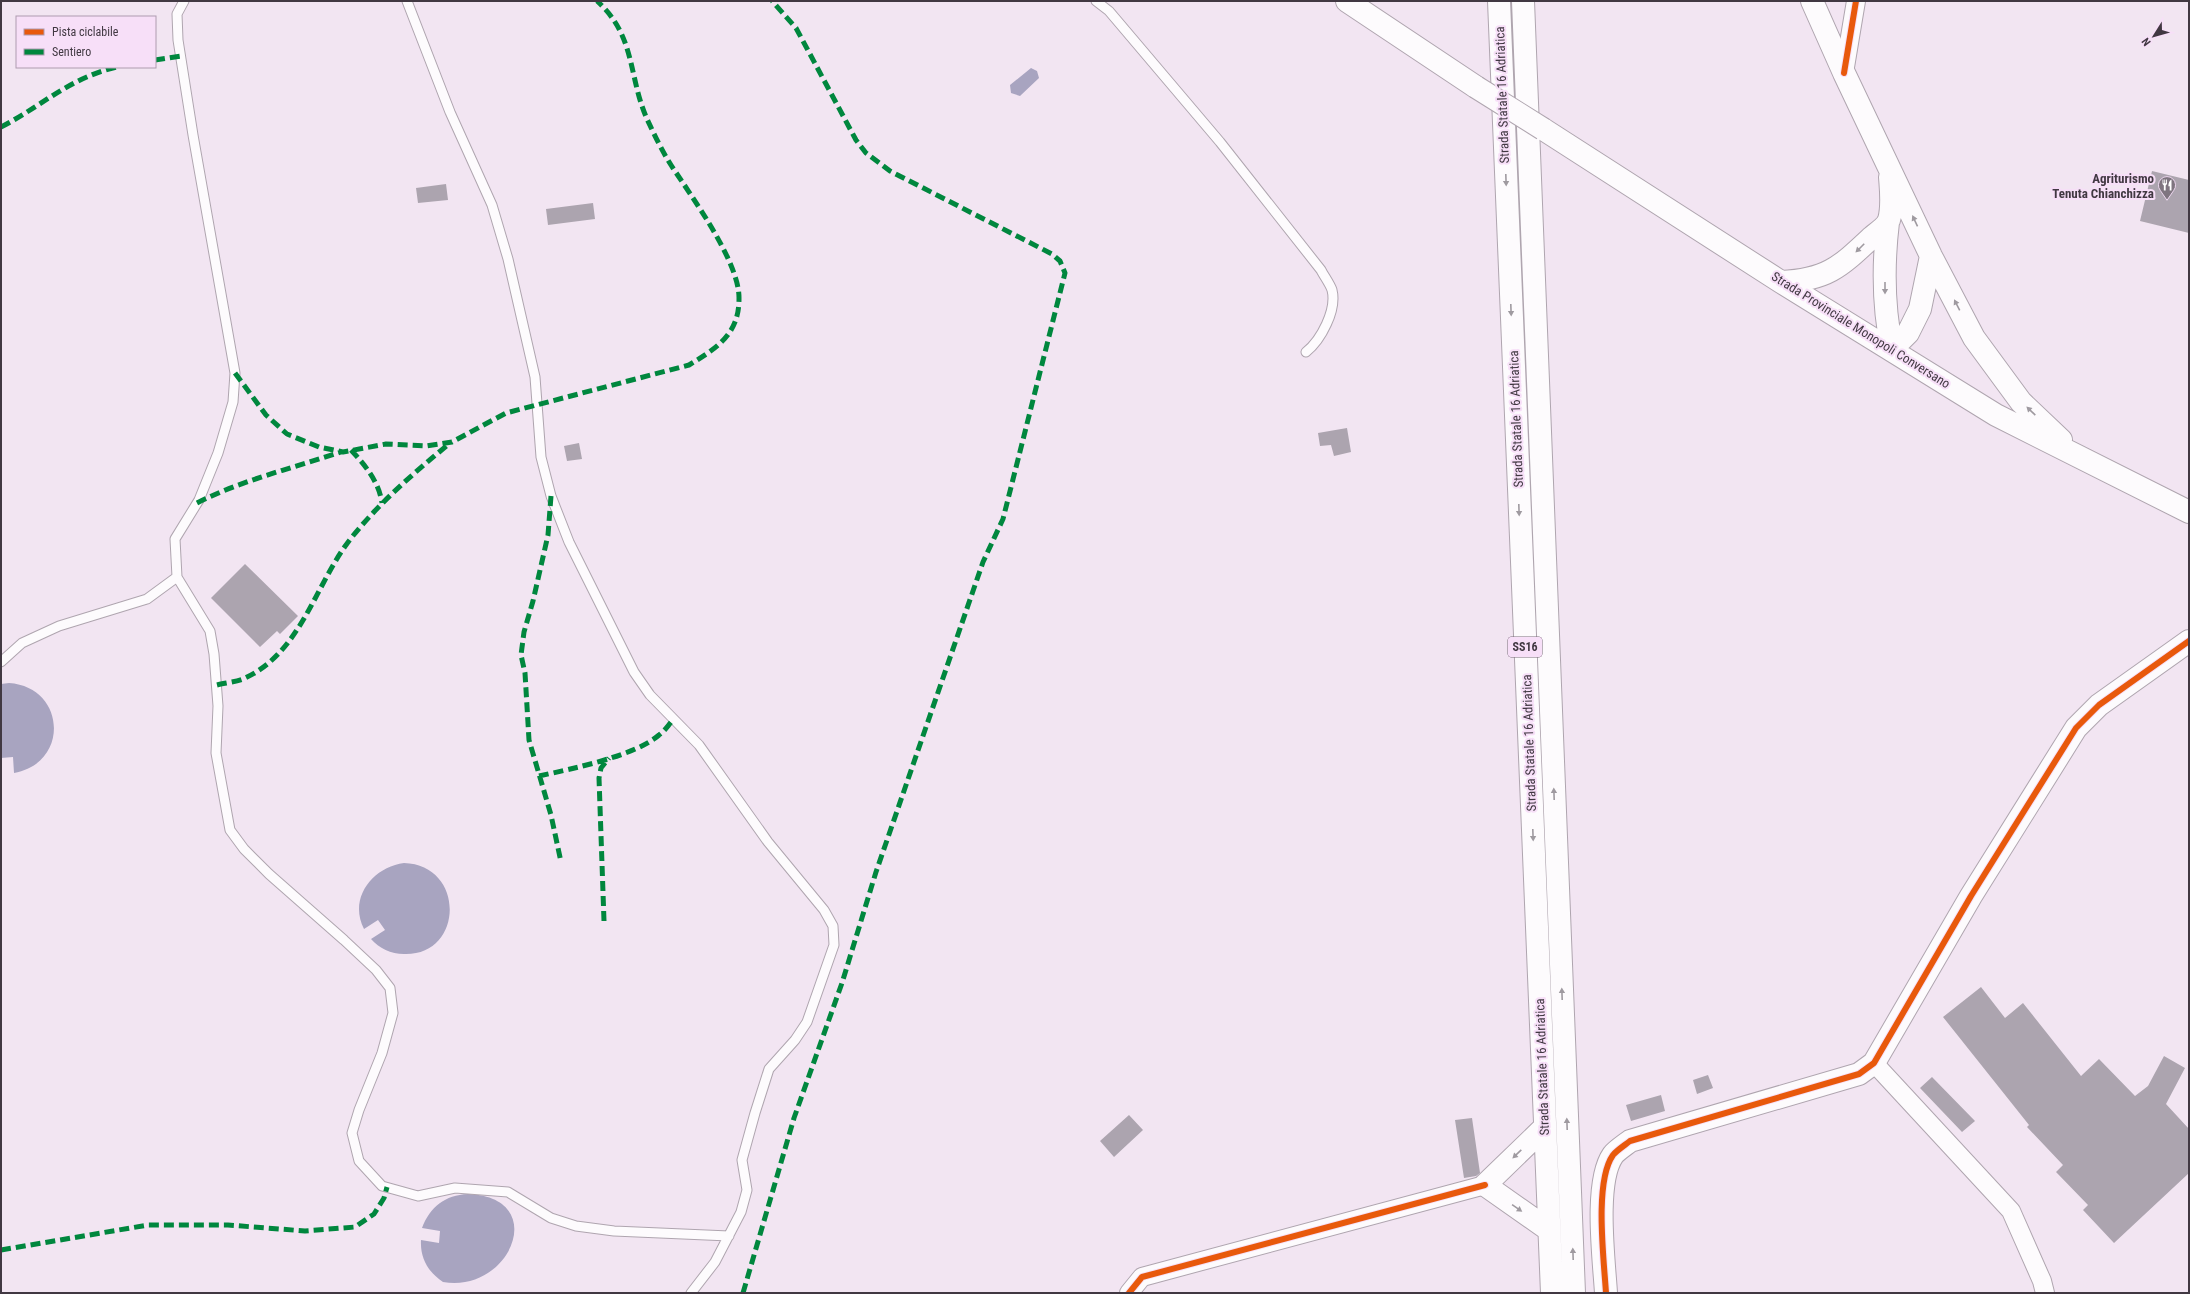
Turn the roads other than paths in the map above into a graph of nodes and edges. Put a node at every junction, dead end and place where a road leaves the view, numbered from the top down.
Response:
1 (184, 1) edge
2 (407, 1) edge
3 (1096, 1) edge
4 (1347, 1) edge
5 (1499, 1) edge
6 (1522, 1) edge
7 (1528, 1) edge
8 (1812, 1) edge
9 (1856, 1) edge
10 (1524, 30) junction
11 (1844, 73) junction
12 (1889, 166) junction
13 (1888, 222) junction
14 (1931, 256) junction
15 (1781, 282) junction
16 (1892, 349) junction
17 (1306, 352) dead end
18 (2079, 457) junction
19 (2189, 512) edge
20 (177, 577) junction
21 (2189, 641) edge
22 (1, 662) edge
23 (1874, 1063) junction
24 (1545, 1127) junction
25 (1485, 1186) junction
26 (1549, 1230) junction
27 (728, 1236) junction
28 (691, 1293) edge
29 (1129, 1293) edge
30 (1552, 1293) edge
31 (1574, 1293) edge
32 (1606, 1293) edge
33 (2045, 1293) edge

1 - 20 lane
2 - 27 lane
3 - 17 lane
4 - 15 main road, Strada Provinciale Monopoli Conversano, bridge
5 -> 24 main road, Strada Statale 16 Adriatica / SS16
6 - 10 main road, Strada Statale 16 Adriatica / SS16
7 - 10 main road
8 - 11 main road
9 - 11 street
31 -> 10 main road, Strada Statale 16 Adriatica / SS16
11 - 12 main road
12 - 13 main road
14 -> 12 main road
13 -> 15 main road
13 -> 16 main road
14 - 16 main road
18 -> 14 main road
15 - 16 main road, Strada Provinciale Monopoli Conversano
16 - 18 main road, Strada Provinciale Monopoli Conversano
18 - 19 main road, Strada Provinciale Monopoli Conversano
20 - 22 lane
20 - 27 lane
21 - 23 main road
23 - 32 main road
23 - 33 street
24 -> 25 main road
24 - 26 main road, Strada Statale 16 Adriatica / SS16
25 -> 26 main road
25 - 29 street
26 - 30 main road, Strada Statale 16 Adriatica / SS16
27 - 28 lane

